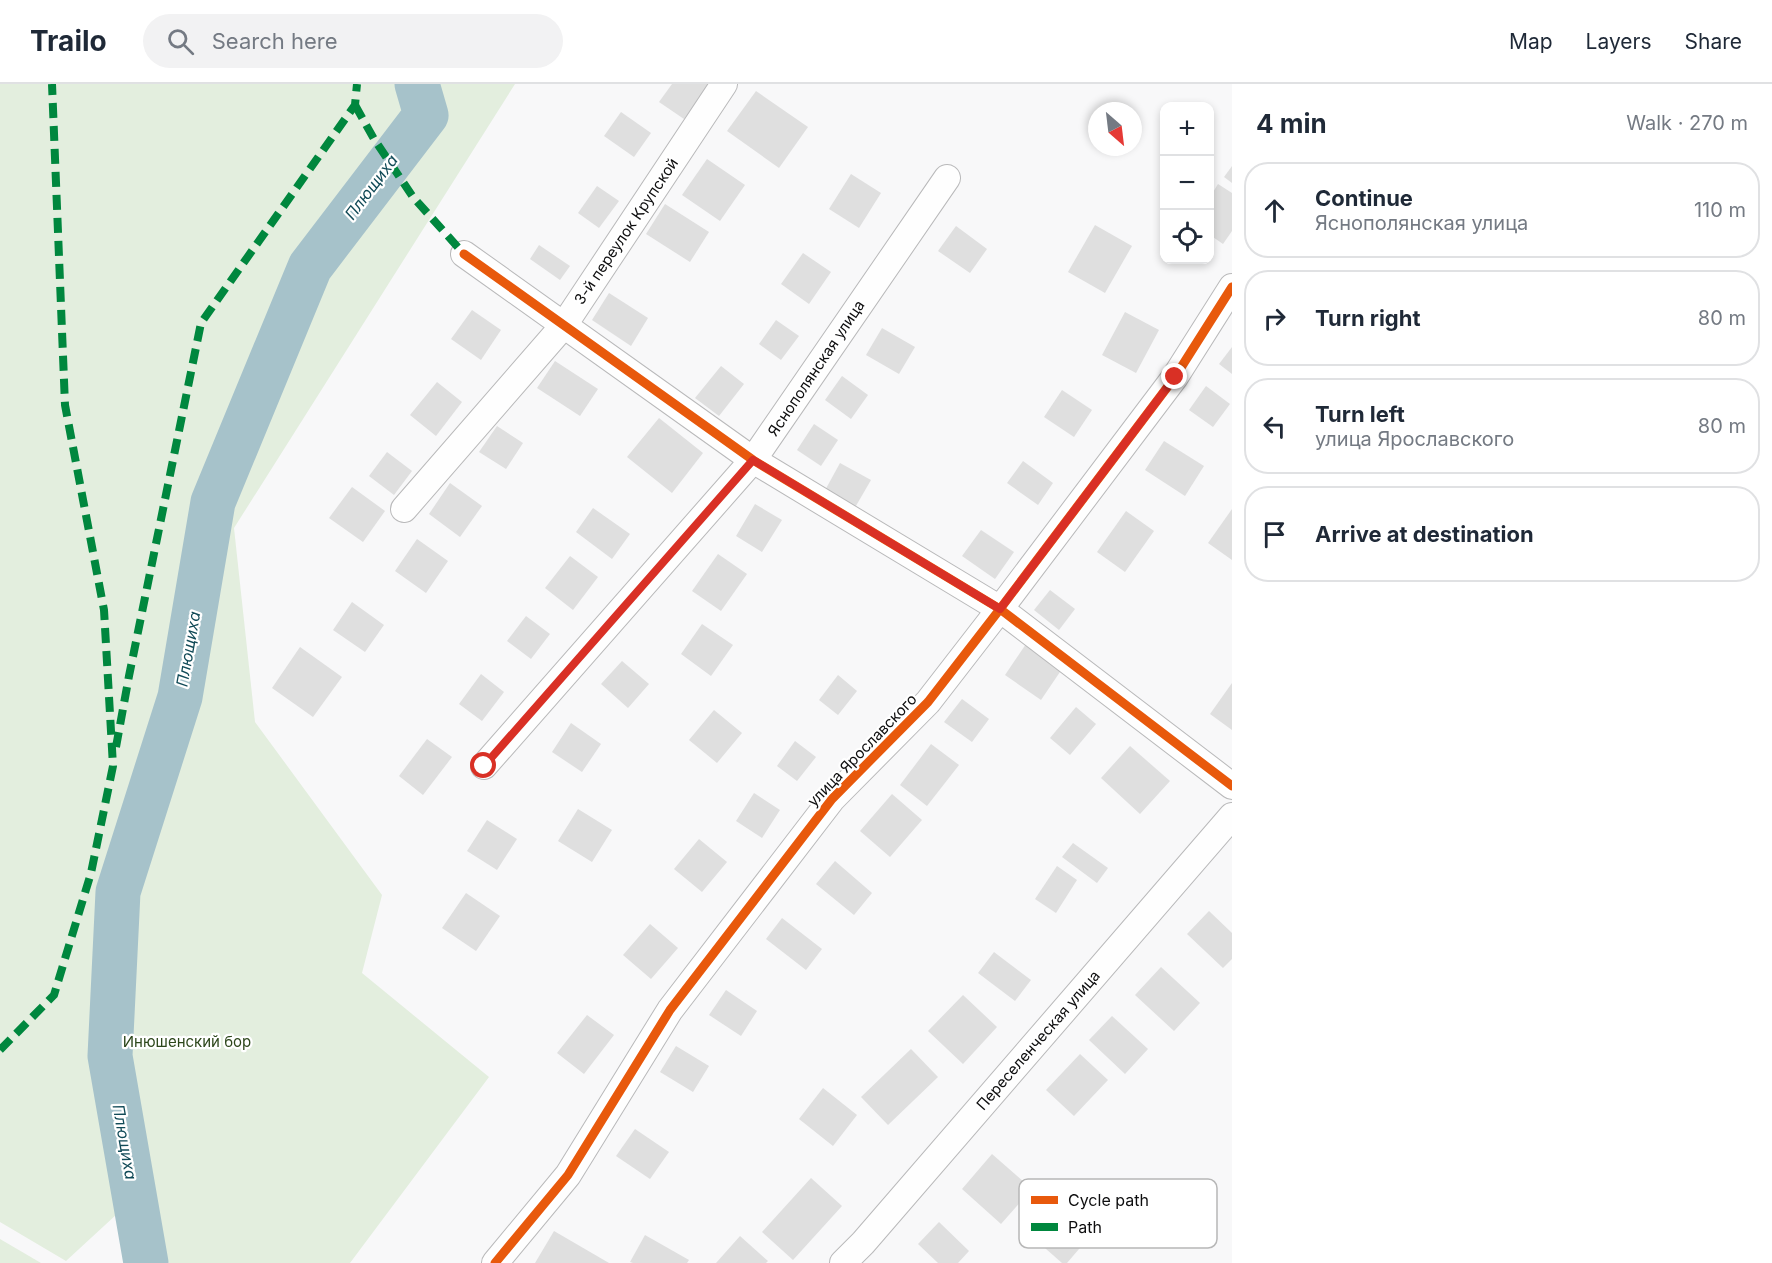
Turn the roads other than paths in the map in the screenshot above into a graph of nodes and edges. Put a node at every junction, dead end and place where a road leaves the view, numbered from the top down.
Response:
1 (724, 84) edge
2 (946, 178) dead end
3 (464, 254) dead end
4 (1232, 287) edge
5 (564, 325) junction
6 (753, 460) junction
7 (404, 509) dead end
8 (1000, 609) junction
9 (484, 766) dead end
10 (1232, 786) edge
11 (1232, 816) edge
12 (495, 1263) edge
13 (843, 1263) edge

1 - 5 street, 3-й переулок Крупской
2 - 6 street, Яснополянская улица
3 - 5 street
4 - 8 street, улица Ярославского
5 - 6 street
5 - 7 street, 3-й переулок Крупской
6 - 8 street
6 - 9 street, Яснополянская улица
8 - 10 street
8 - 12 street, улица Ярославского
11 - 13 street, Переселенческая улица

